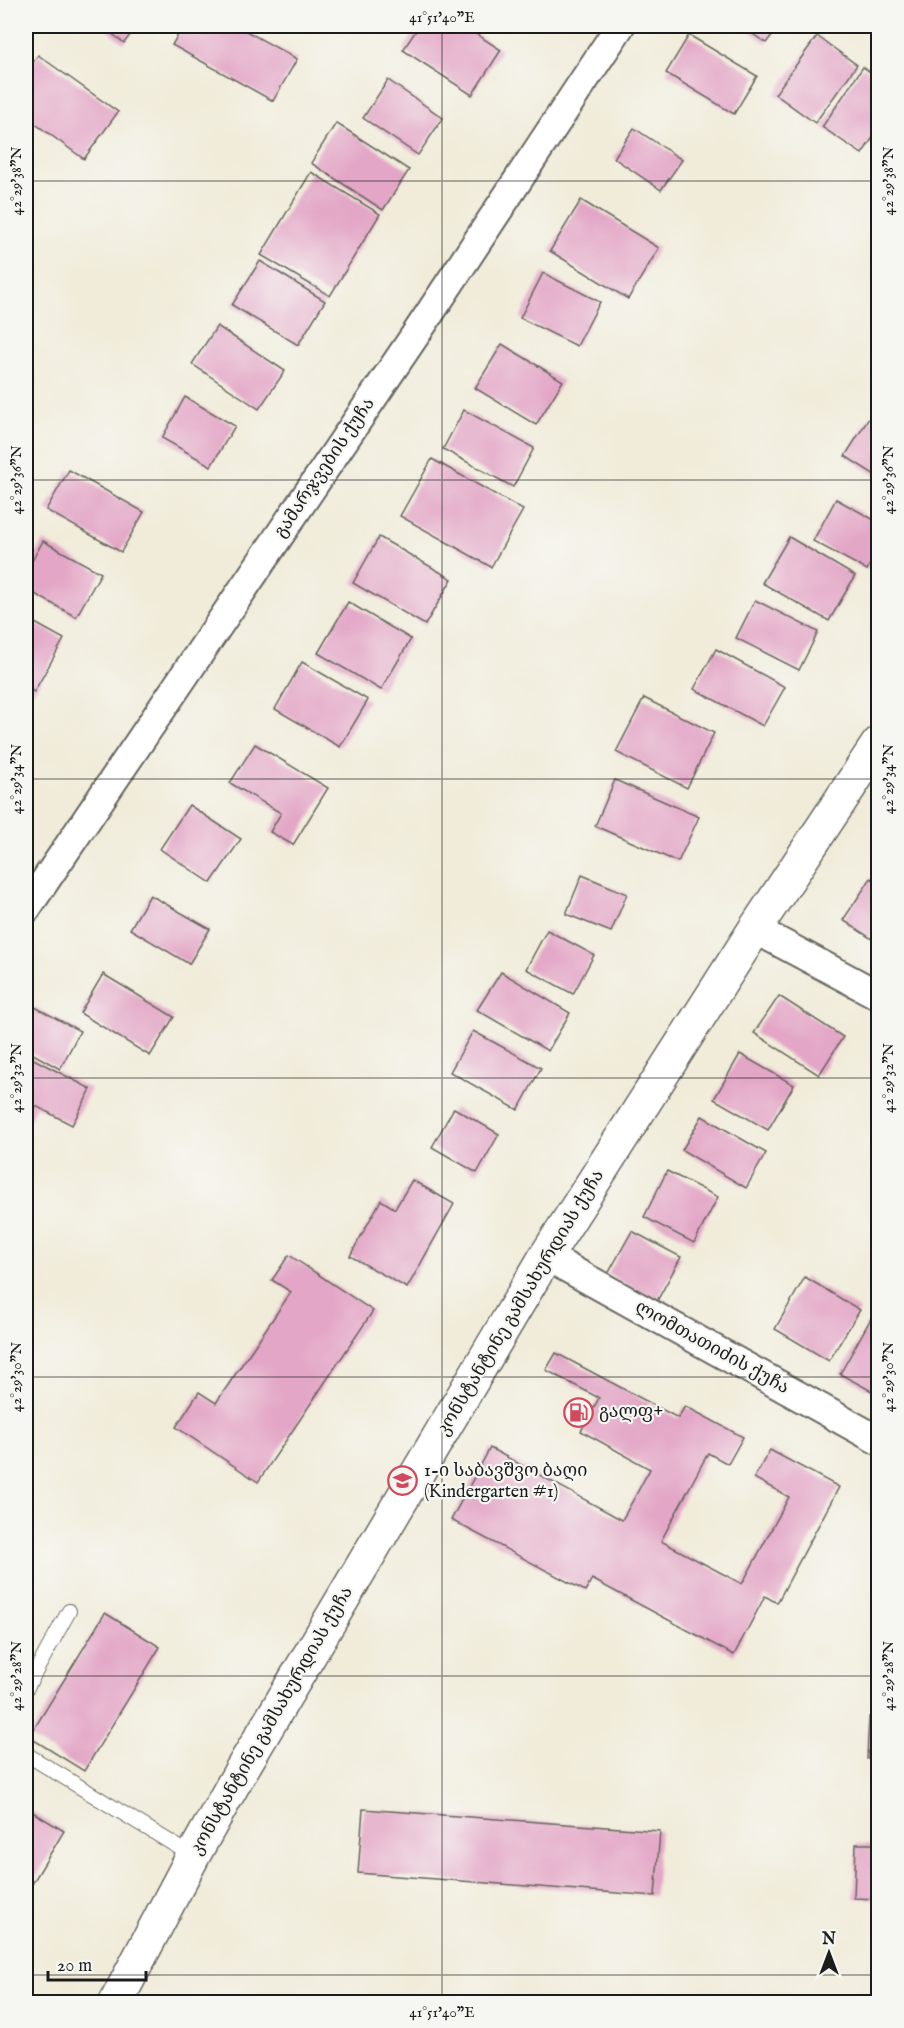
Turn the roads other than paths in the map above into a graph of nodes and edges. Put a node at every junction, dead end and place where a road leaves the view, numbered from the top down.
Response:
1 (620, 26) edge
2 (879, 744) edge
3 (26, 909) edge
4 (755, 929) junction
5 (879, 995) edge
6 (546, 1256) junction
7 (879, 1440) edge
8 (69, 1611) dead end
9 (26, 1689) edge
10 (26, 1754) edge
11 (193, 1856) junction
12 (116, 2002) edge

1 - 3 street, გამარჯვების ქუჩა
2 - 4 main road, კონსტანტინე გამსახურდიას ქუჩა
4 - 5 street
4 - 6 main road, კონსტანტინე გამსახურდიას ქუჩა
6 - 7 street, ლომთათიძის ქუჩა
6 - 11 main road, კონსტანტინე გამსახურდიას ქუჩა
8 - 9 lane
10 - 11 lane
11 - 12 main road, კონსტანტინე გამსახურდიას ქუჩა

